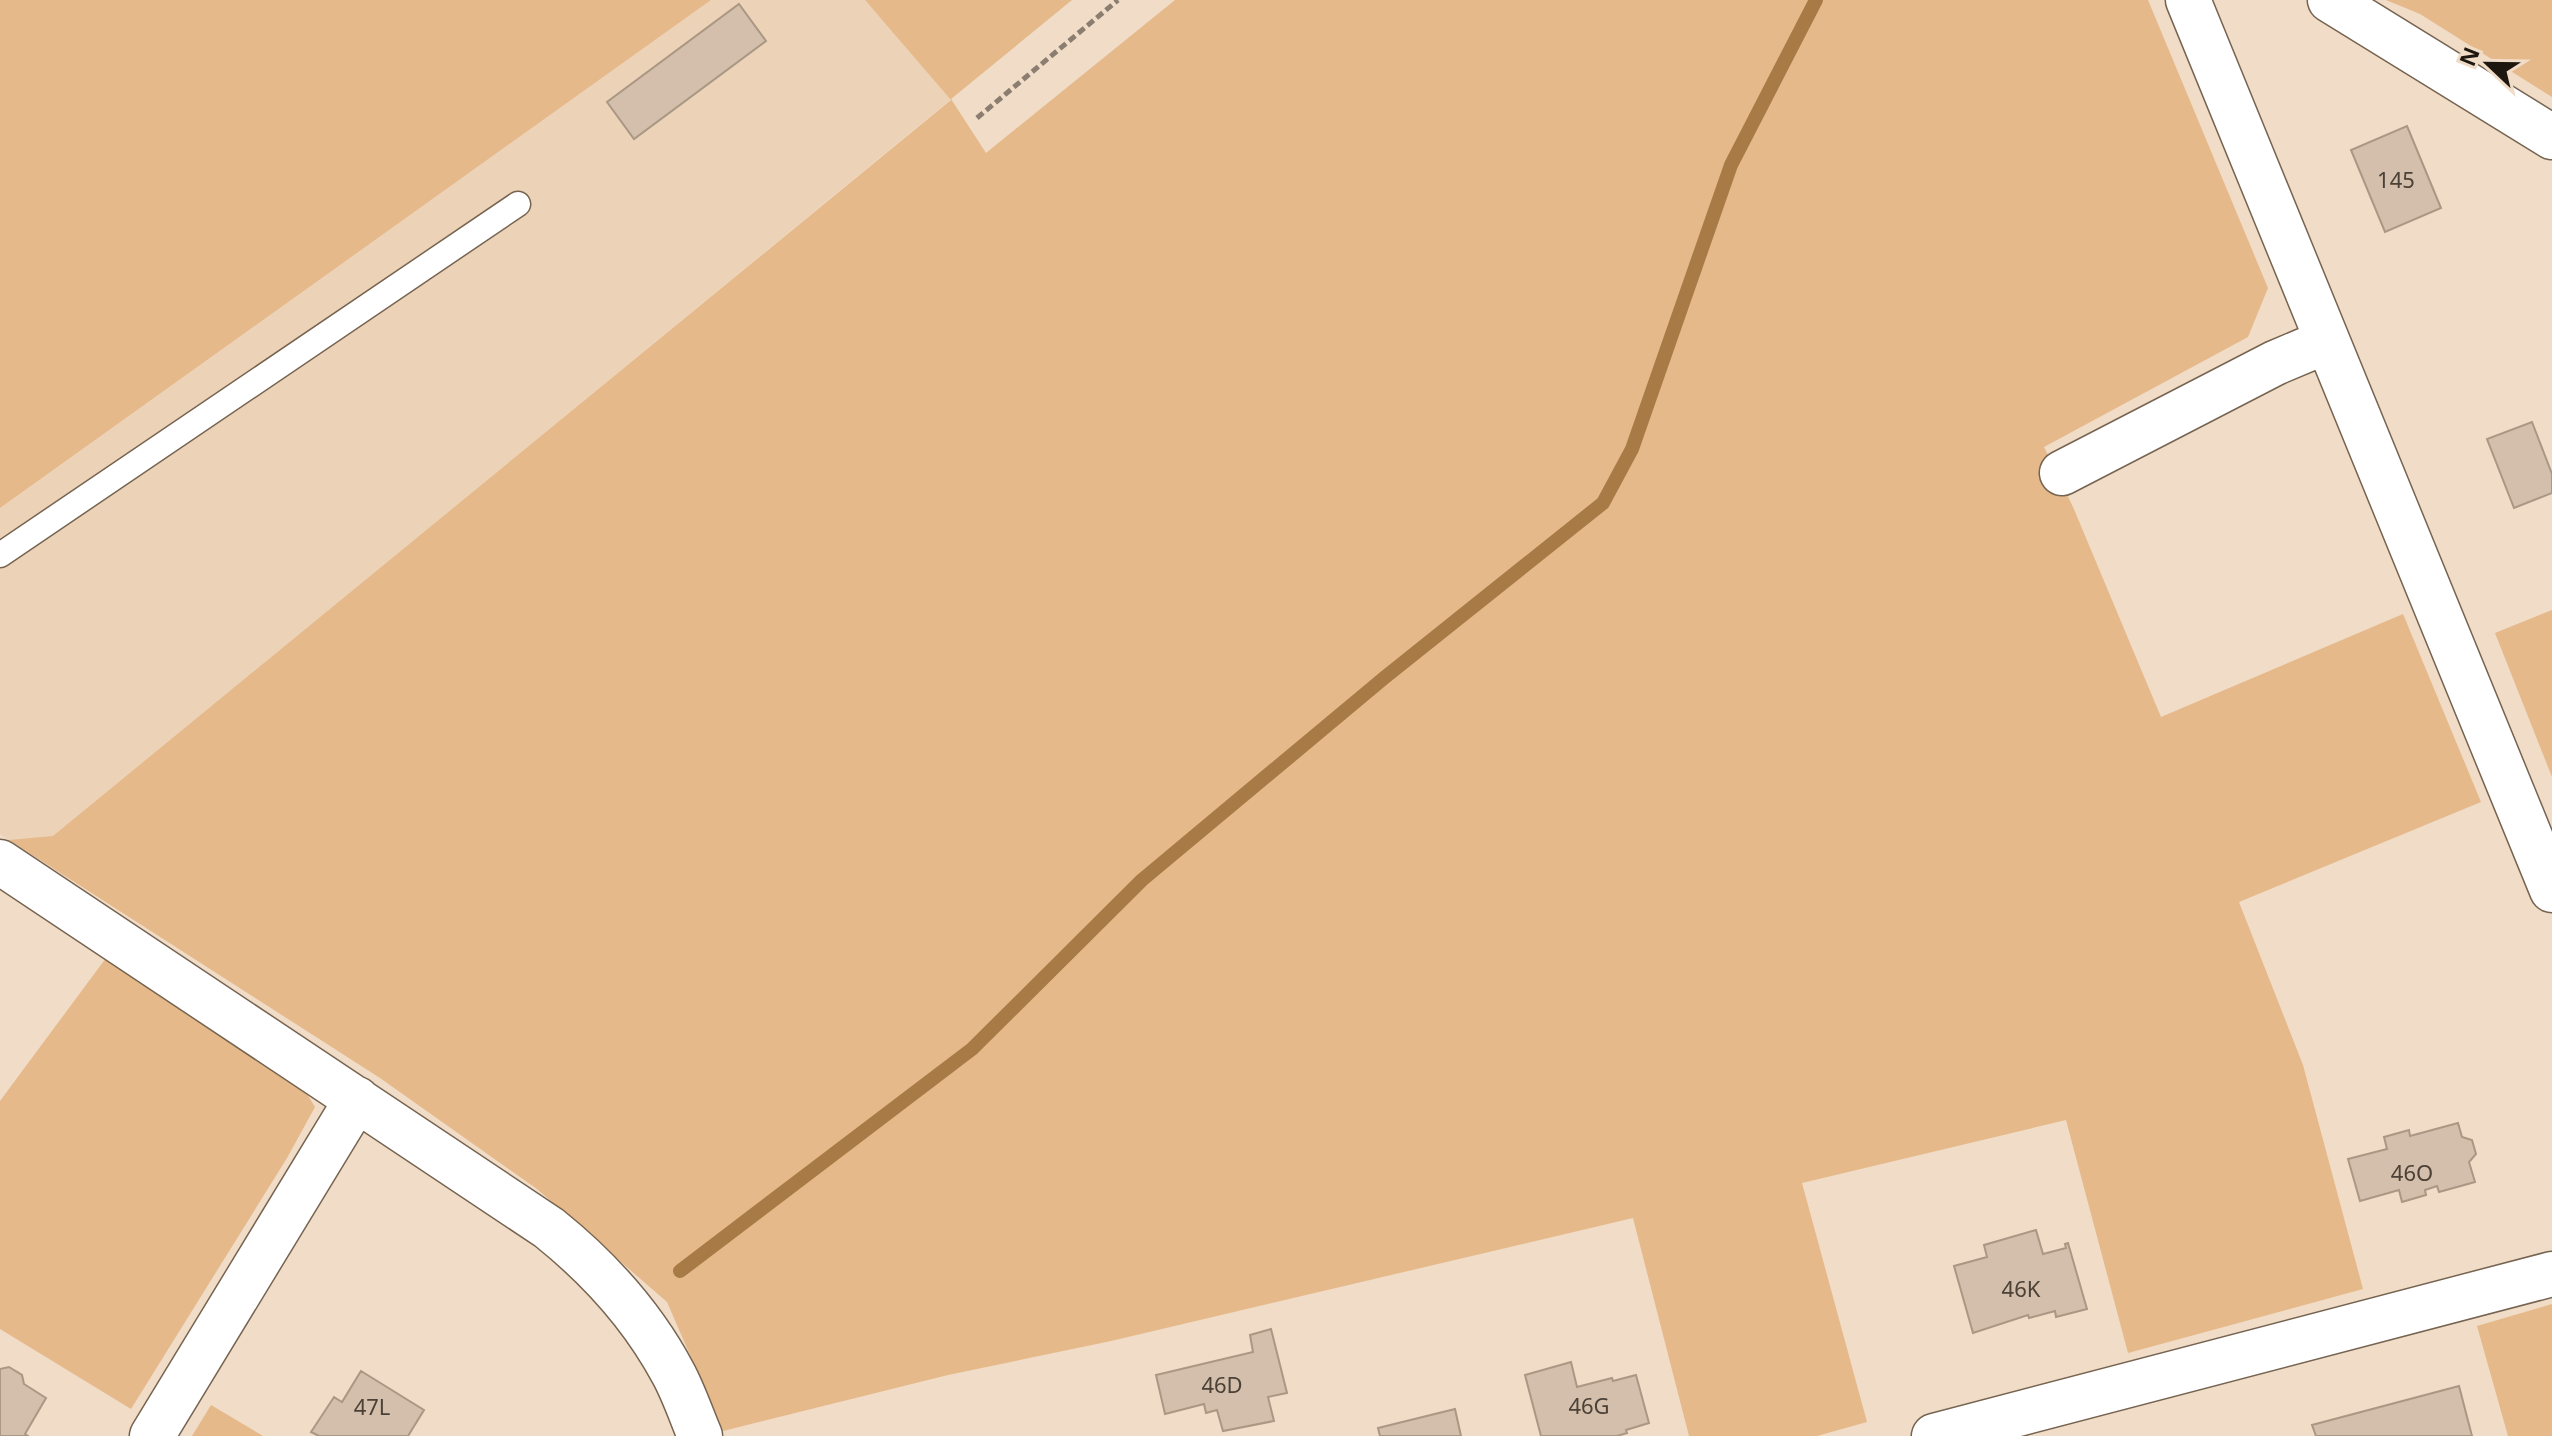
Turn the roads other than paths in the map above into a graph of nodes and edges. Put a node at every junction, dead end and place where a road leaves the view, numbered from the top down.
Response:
1 (2188, 0) edge
2 (2330, 0) edge
3 (2552, 137) edge
4 (518, 204) dead end
5 (2327, 341) junction
6 (2062, 473) dead end
7 (0, 555) edge
8 (0, 862) edge
9 (2552, 890) edge
10 (357, 1099) junction
11 (2552, 1274) edge
12 (152, 1436) edge
13 (700, 1436) edge
14 (1934, 1436) edge

1 - 5 street
2 - 3 street
4 - 7 lane
5 - 6 street
5 - 9 street
8 - 10 street
10 - 12 street
10 - 13 street
11 - 14 street

